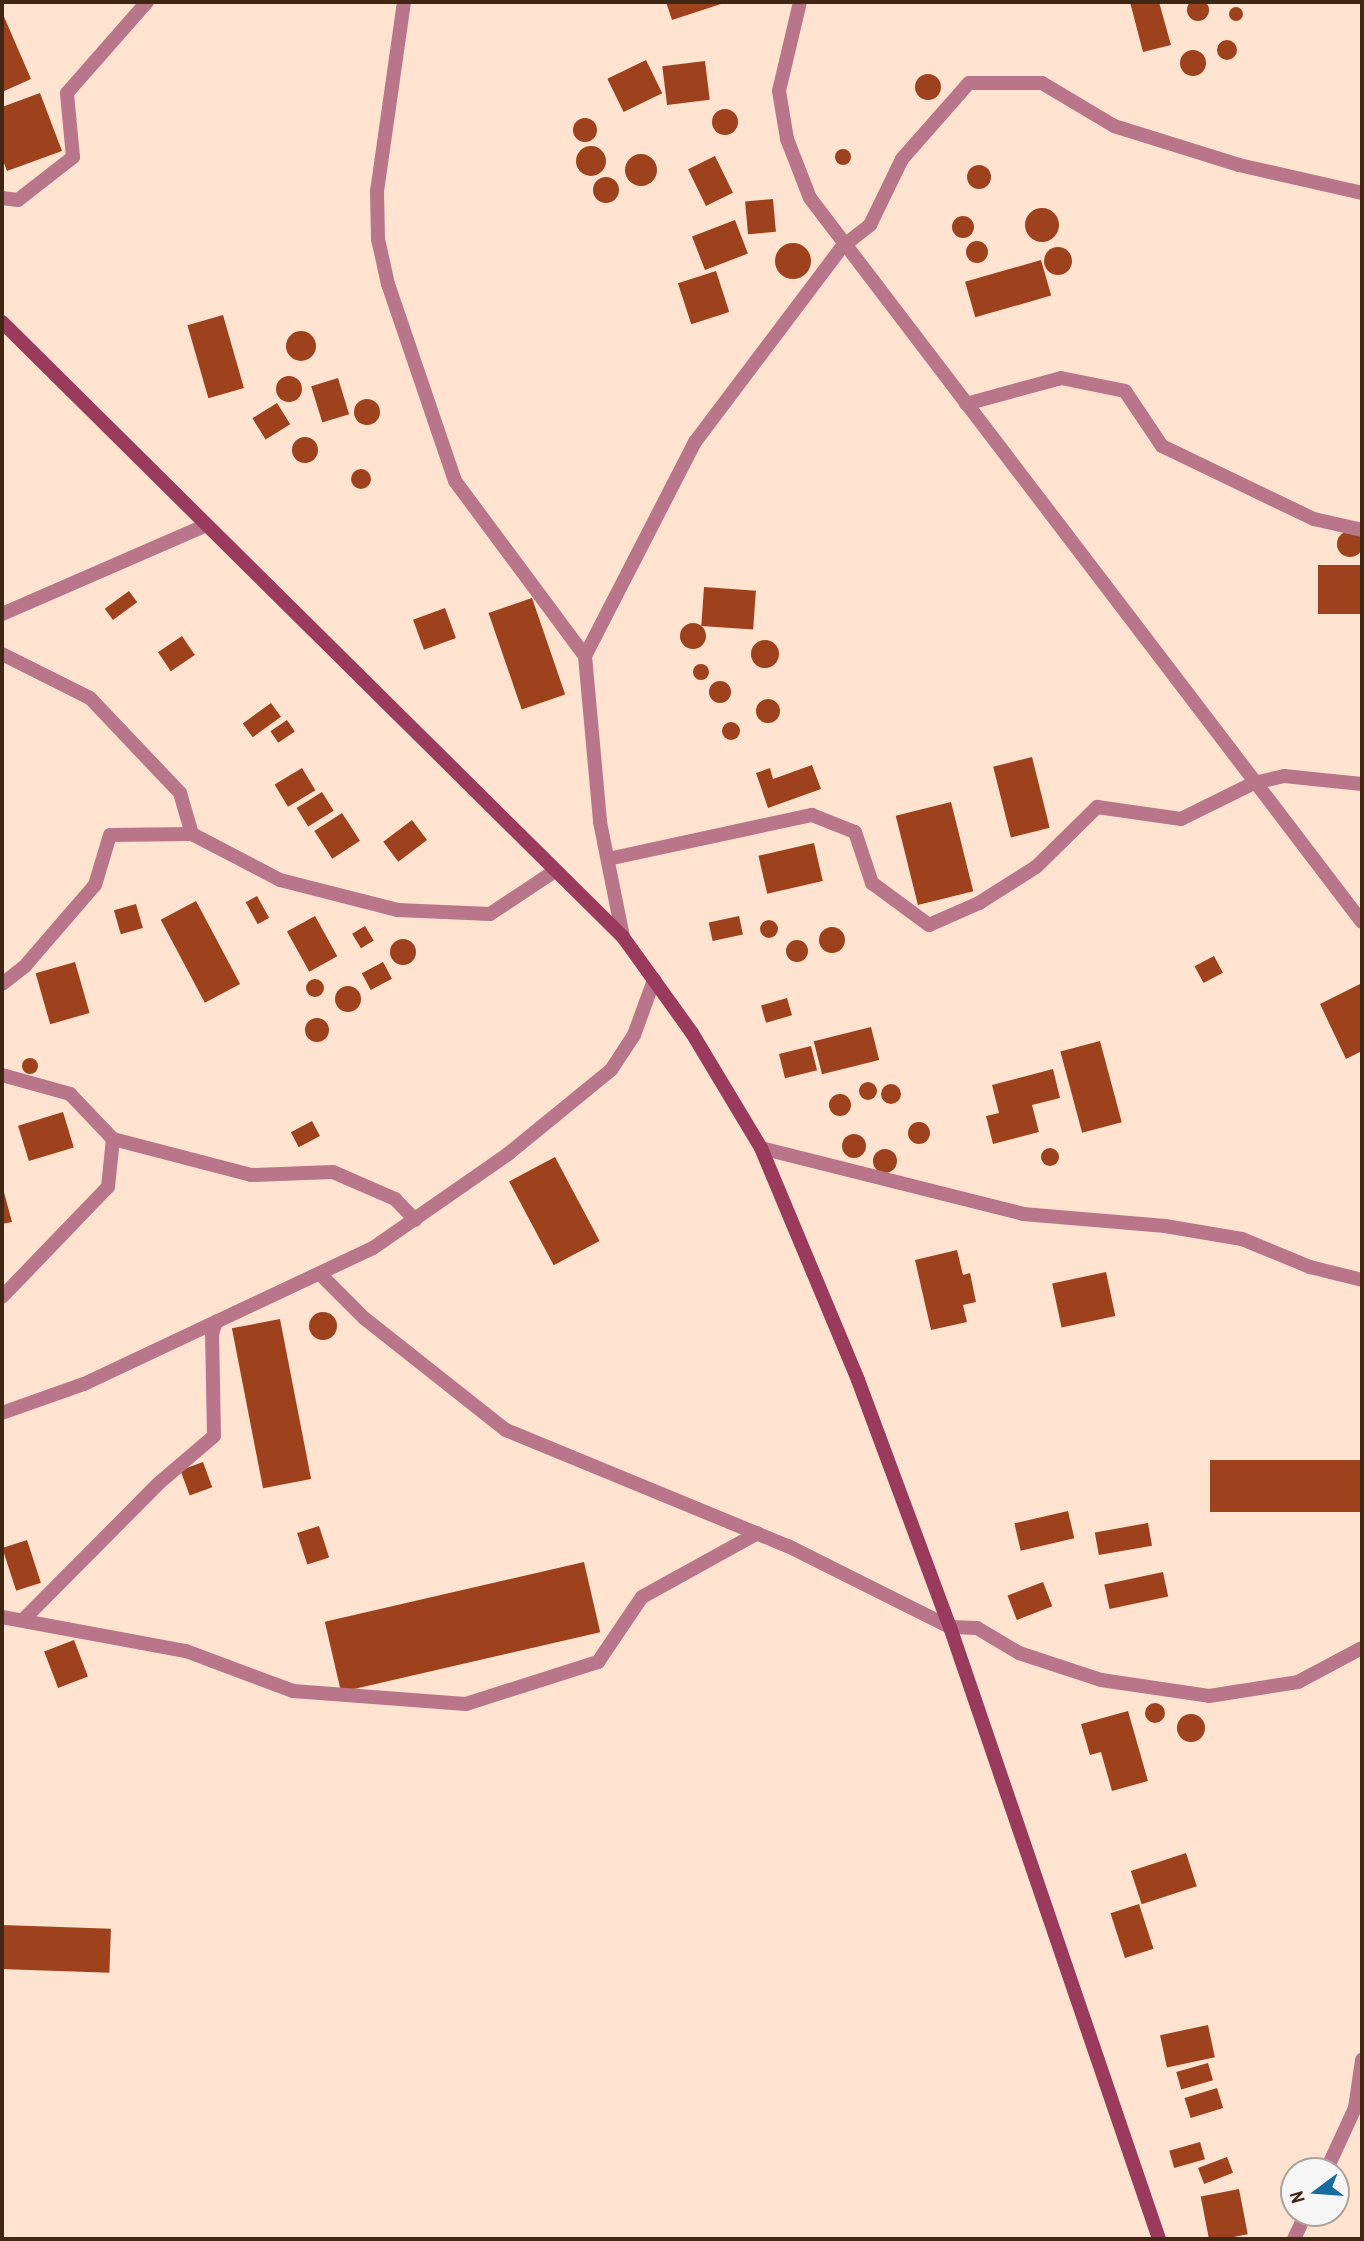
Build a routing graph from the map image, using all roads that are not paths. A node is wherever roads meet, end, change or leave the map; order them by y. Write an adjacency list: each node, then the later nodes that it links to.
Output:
1 (147, 2): 5 (street)
2 (404, 2): 13 (street)
3 (800, 2): 6 (street)
4 (1362, 193): 6 (street)
5 (2, 198)
6 (842, 247): 8 (street); 13 (street)
7 (2, 322): 9 (street)
8 (966, 404): 10 (street); 14 (street)
9 (204, 526): 11 (street); 18 (street)
10 (1362, 530)
11 (2, 614)
12 (2, 654): 16 (street)
13 (585, 656): 17 (street)
14 (1254, 783): 15 (street); 17 (street); 19 (street)
15 (1362, 784)
16 (192, 834): 18 (street); 22 (street)
17 (608, 859): 20 (street)
18 (555, 870): 20 (street)
19 (1362, 922)
20 (623, 937): 21 (street)
21 (654, 980): 25 (street); 26 (street)
22 (2, 985)
23 (2, 1075): 24 (street)
24 (113, 1139): 26 (street); 29 (street)
25 (761, 1148): 28 (street); 35 (street)
26 (415, 1220): 27 (street)
27 (320, 1273): 30 (street); 32 (street)
28 (1362, 1280)
29 (2, 1297)
30 (216, 1322): 31 (street); 34 (street)
31 (2, 1413)
32 (758, 1533): 34 (street); 35 (street)
33 (2, 1617): 34 (street)
34 (23, 1620)
35 (950, 1627): 36 (street); 39 (street)
36 (1362, 1648)
37 (1362, 2060): 38 (street)
38 (1332, 2157)
39 (1159, 2239)

